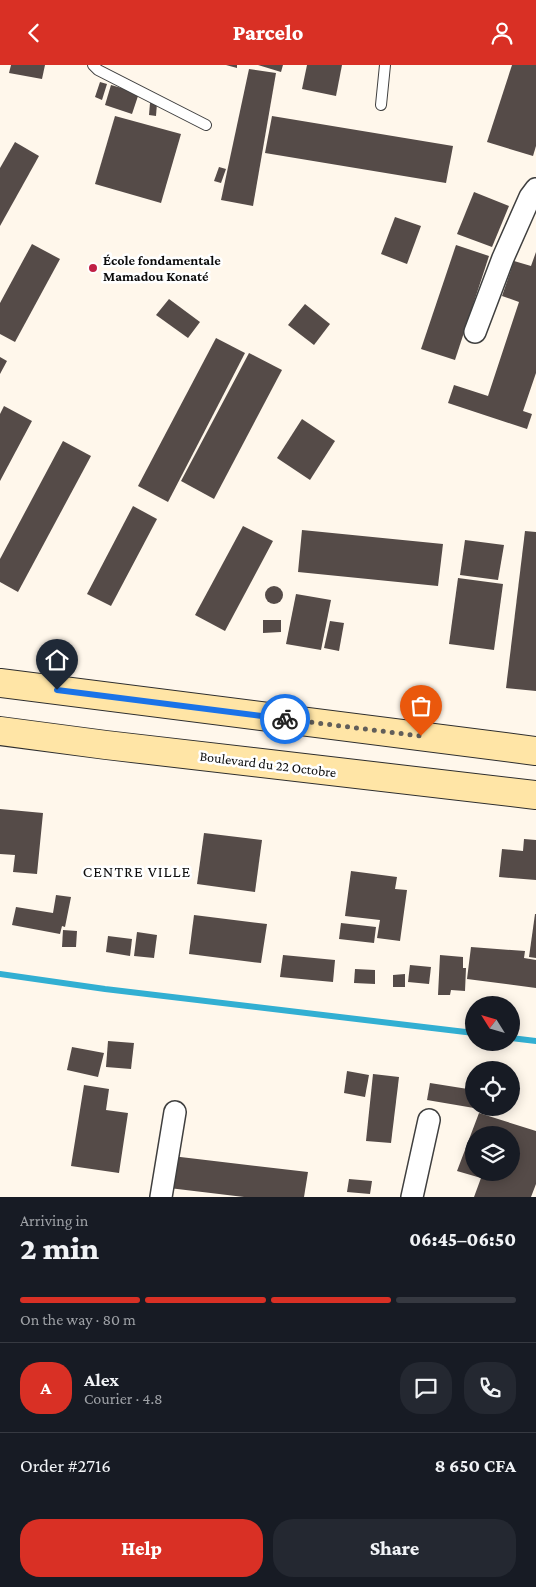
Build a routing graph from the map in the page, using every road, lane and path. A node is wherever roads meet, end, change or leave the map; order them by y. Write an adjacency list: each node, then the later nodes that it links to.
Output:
1 (93, 65): 4 (lane)
2 (385, 65): 3 (lane)
3 (380, 105)
4 (206, 125)
5 (536, 189): 6 (street)
6 (475, 332)
7 (0, 683): 9 (main road)
8 (0, 731): 10 (main road, Boulevard du 22 Octobre)
9 (536, 751)
10 (536, 795)
11 (175, 1112): 13 (street)
12 (429, 1120): 14 (street)
13 (161, 1197)
14 (412, 1197)

